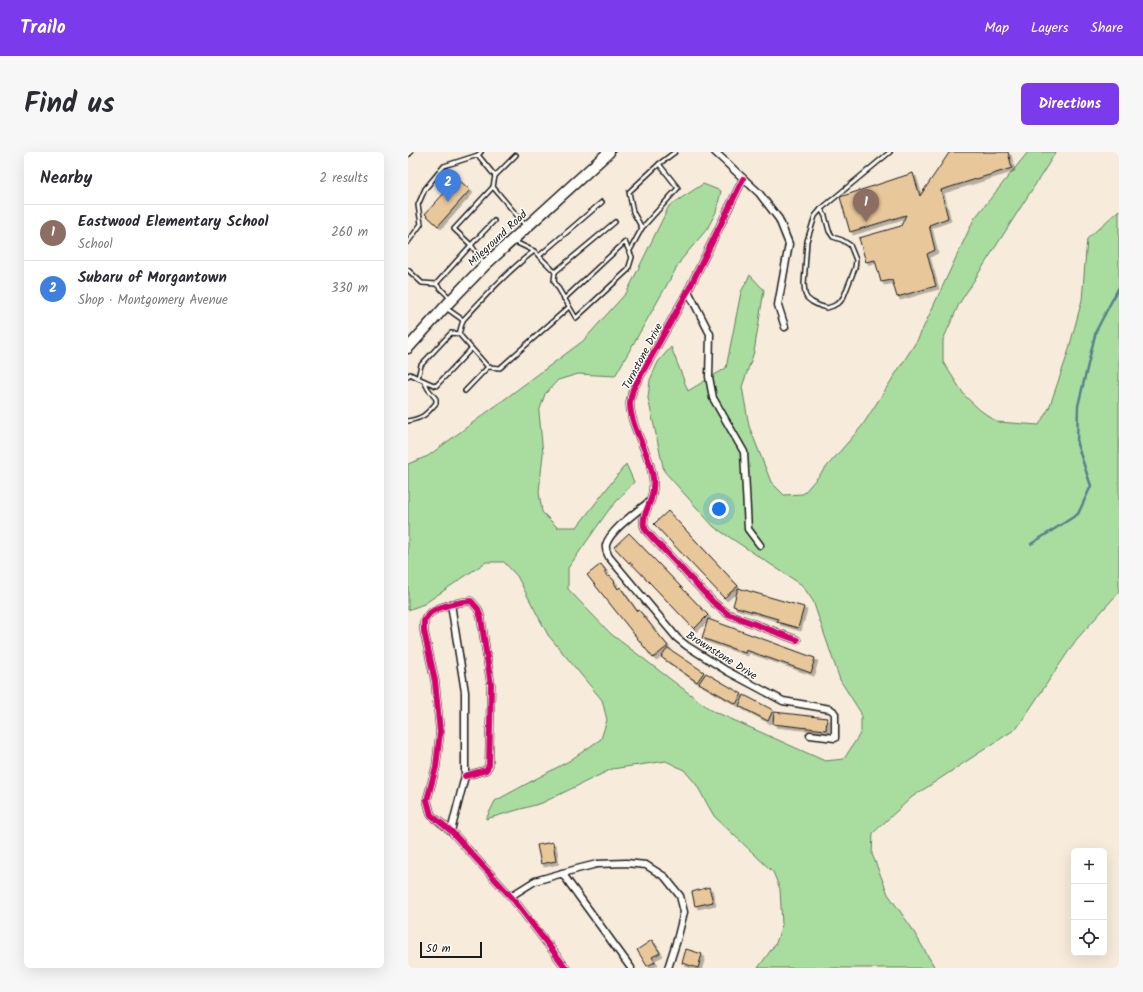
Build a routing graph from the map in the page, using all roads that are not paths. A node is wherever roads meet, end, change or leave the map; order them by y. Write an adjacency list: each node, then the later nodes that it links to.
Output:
1 (481, 152): 6 (lane)
2 (609, 152): 16 (main road, Mileground Road)
3 (675, 152): 8 (lane)
4 (716, 152): 10 (street)
5 (890, 152): 13 (lane)
6 (478, 155): 9 (lane); 19 (lane)
7 (516, 155): 9 (lane)
8 (659, 164): 17 (lane); 17 (lane)
9 (495, 176): 11 (lane)
10 (743, 179): 28 (street, Turnstone Drive); 33 (street)
11 (493, 187): 16 (lane); 20 (lane)
12 (602, 202): 23 (lane)
13 (821, 209): 13 (lane)
14 (494, 221): 20 (lane)
15 (615, 222): 26 (lane)
16 (526, 226): 18 (main road, Mileground Road)
17 (642, 228): 22 (lane)
18 (511, 240): 21 (lane); 24 (main road, Mileground Road)
19 (408, 242)
20 (471, 245): 24 (lane); 27 (lane)
21 (534, 251): 23 (lane); 32 (lane)
22 (629, 252): 29 (lane); 31 (lane)
23 (539, 256): 26 (lane)
24 (485, 265): 30 (main road, Mileground Road)
25 (408, 270): 27 (lane)
26 (555, 272): 29 (lane)
27 (436, 284): 30 (lane)
28 (688, 291): 43 (street, Turnstone Drive); 44 (street)
29 (564, 299): 31 (lane)
30 (448, 303): 32 (lane); 35 (main road, Mileground Road)
31 (569, 307): 37 (lane)
32 (463, 320): 34 (lane)
33 (785, 327)
34 (459, 334): 36 (lane); 39 (lane)
35 (408, 348)
36 (471, 349): 37 (lane); 40 (lane)
37 (488, 367): 41 (lane)
38 (408, 376): 39 (lane)
39 (418, 378): 40 (lane)
40 (424, 381): 42 (lane)
41 (465, 391)
42 (408, 421)
43 (651, 500): 46 (street, Turnstone Drive); 47 (street, Brownstone Drive)
44 (760, 545)
45 (451, 604): 48 (street); 48 (street); 49 (street)
46 (797, 640)
47 (810, 735)
48 (465, 776): 49 (street)
49 (451, 830): 51 (street)
50 (562, 873): 51 (street); 53 (street); 54 (street)
51 (511, 896): 52 (street)
52 (566, 968)
53 (631, 968)
54 (668, 968)

